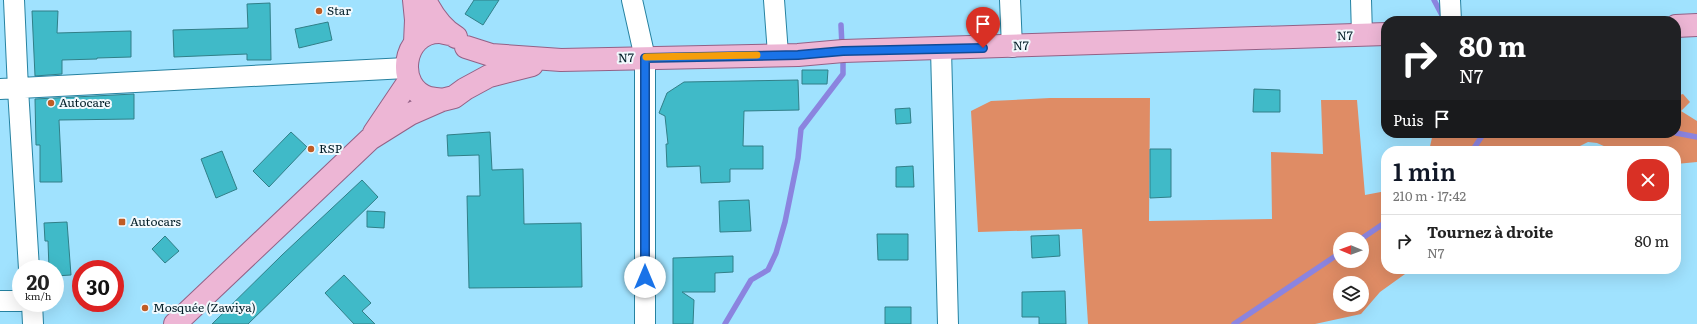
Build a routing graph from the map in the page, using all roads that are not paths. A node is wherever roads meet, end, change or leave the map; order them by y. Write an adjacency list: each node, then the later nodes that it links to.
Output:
1 (14, 0): 22 (street)
2 (414, 0): 15 (main road)
3 (425, 0): 14 (main road)
4 (632, 0): 19 (street)
5 (774, 0): 18 (street)
6 (1010, 0): 16 (street)
7 (1361, 0): 13 (street)
8 (1450, 0): 9 (street)
9 (1451, 16)
10 (1697, 25): 11 (main road)
11 (1681, 26)
12 (1381, 34): 13 (main road, N7)
13 (1362, 35): 16 (main road, N7)
14 (459, 40): 15 (main road); 20 (main road); 23 (main road)
15 (414, 43): 21 (main road)
16 (1012, 47): 17 (main road, N7)
17 (941, 49): 18 (main road, N7); 33 (street)
18 (778, 54): 19 (main road, N7)
19 (645, 58): 20 (main road, N7); 32 (street)
20 (561, 60): 23 (main road)
21 (408, 74): 22 (street); 24 (main road); 25 (main road)
22 (9, 89): 26 (street)
23 (465, 89): 24 (main road)
24 (442, 100): 25 (main road)
25 (370, 139): 31 (main road)
26 (29, 260)
27 (0, 301): 28 (street)
28 (12, 301)
29 (32, 312): 30 (street)
30 (33, 324)
31 (175, 324)
32 (645, 324)
33 (948, 324)

